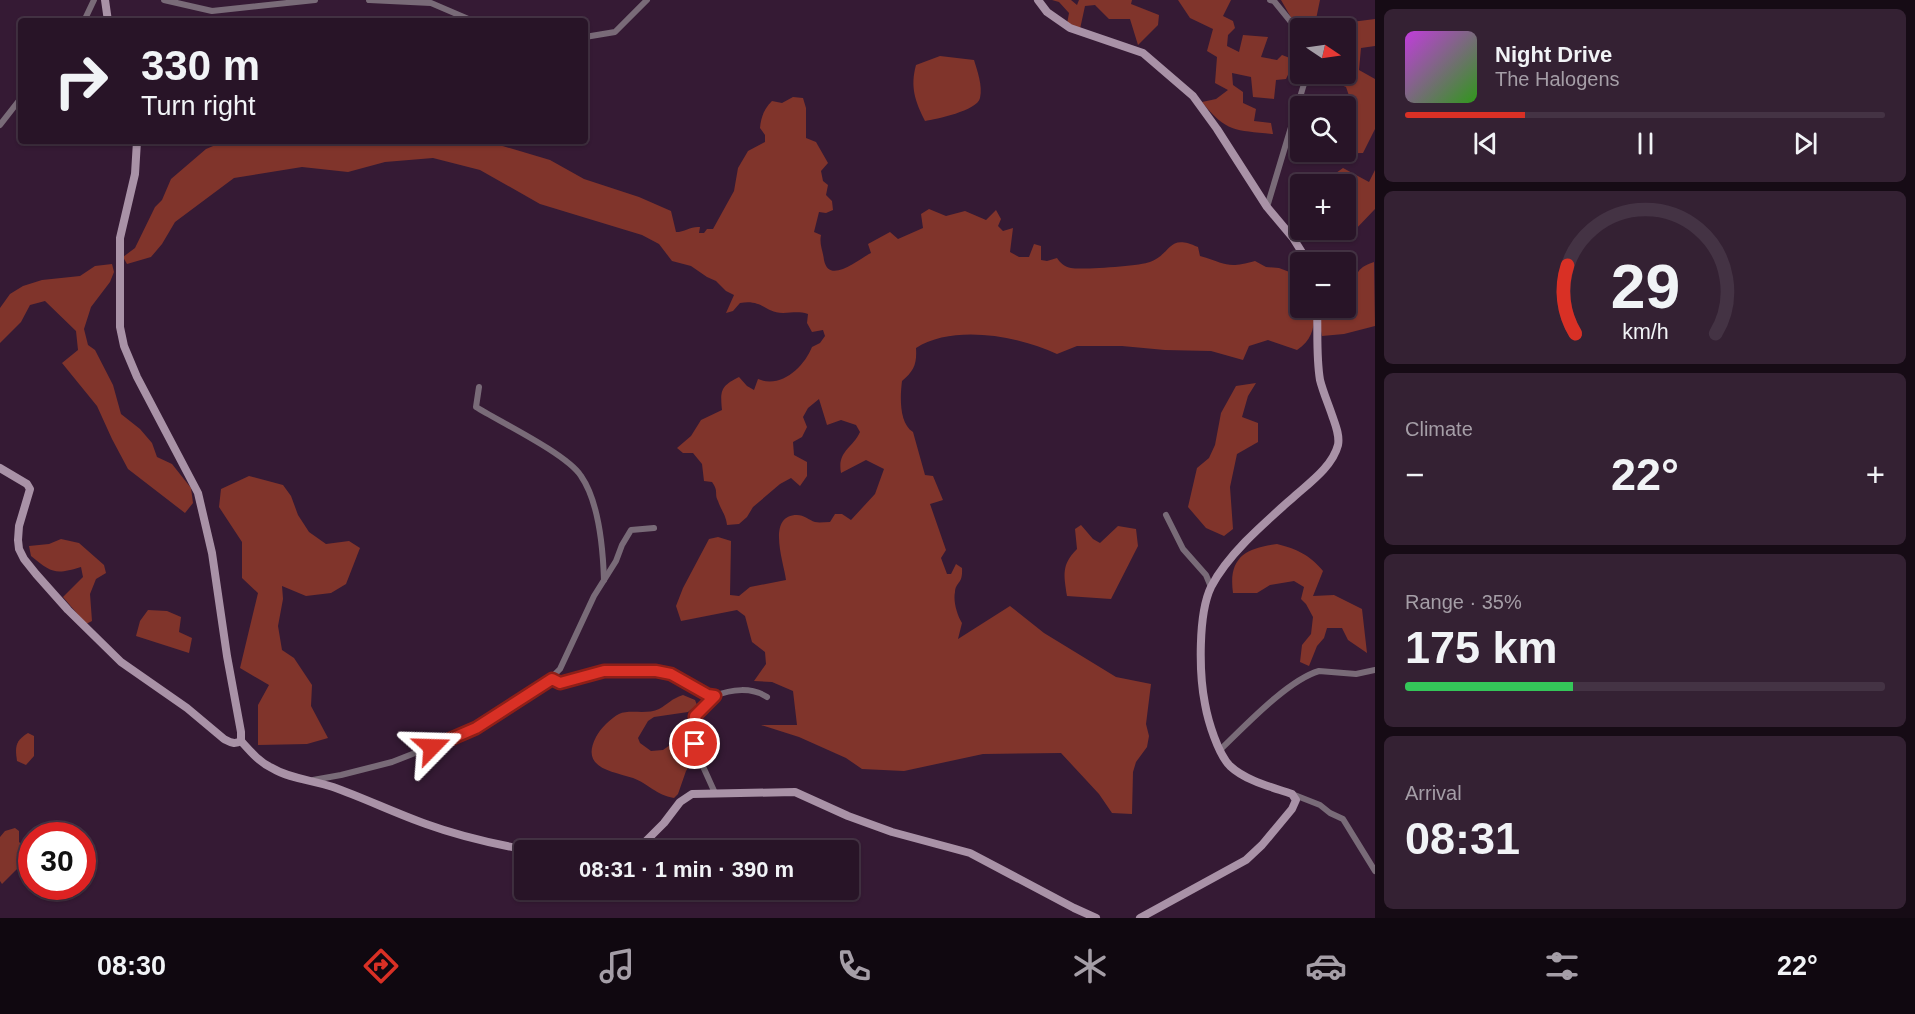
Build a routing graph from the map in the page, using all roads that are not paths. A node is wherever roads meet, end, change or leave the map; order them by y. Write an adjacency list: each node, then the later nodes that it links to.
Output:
1 (94, 0): 9 (street)
2 (105, 0): 10 (street)
3 (164, 0): 4 (street)
4 (315, 0)
5 (369, 0): 11 (street)
6 (647, 0): 13 (street)
7 (1038, 0): 18 (street)
8 (1270, 0): 12 (street)
9 (85, 18)
10 (108, 18)
11 (466, 18)
12 (1290, 21)
13 (588, 36)
14 (1304, 84): 18 (street)
15 (18, 102): 16 (street)
16 (0, 125)
17 (137, 144): 31 (street)
18 (1268, 207): 19 (street)
19 (1302, 252)
20 (1317, 318): 26 (street)
21 (479, 387): 25 (street)
22 (0, 468): 31 (street)
23 (1166, 515): 26 (street)
24 (654, 528): 25 (street)
25 (604, 580): 28 (street)
26 (1212, 587): 32 (street)
27 (1375, 670): 32 (street)
28 (552, 679): 29 (street); 33 (street)
29 (715, 696): 30 (street); 34 (street)
30 (767, 697)
31 (241, 741): 33 (street)
32 (1221, 749): 35 (street)
33 (312, 780): 37 (street)
34 (715, 793): 36 (street); 39 (street)
35 (1292, 794): 38 (street); 40 (street)
36 (649, 840)
37 (514, 847)
38 (1375, 871)
39 (1096, 918)
40 (1140, 918)

